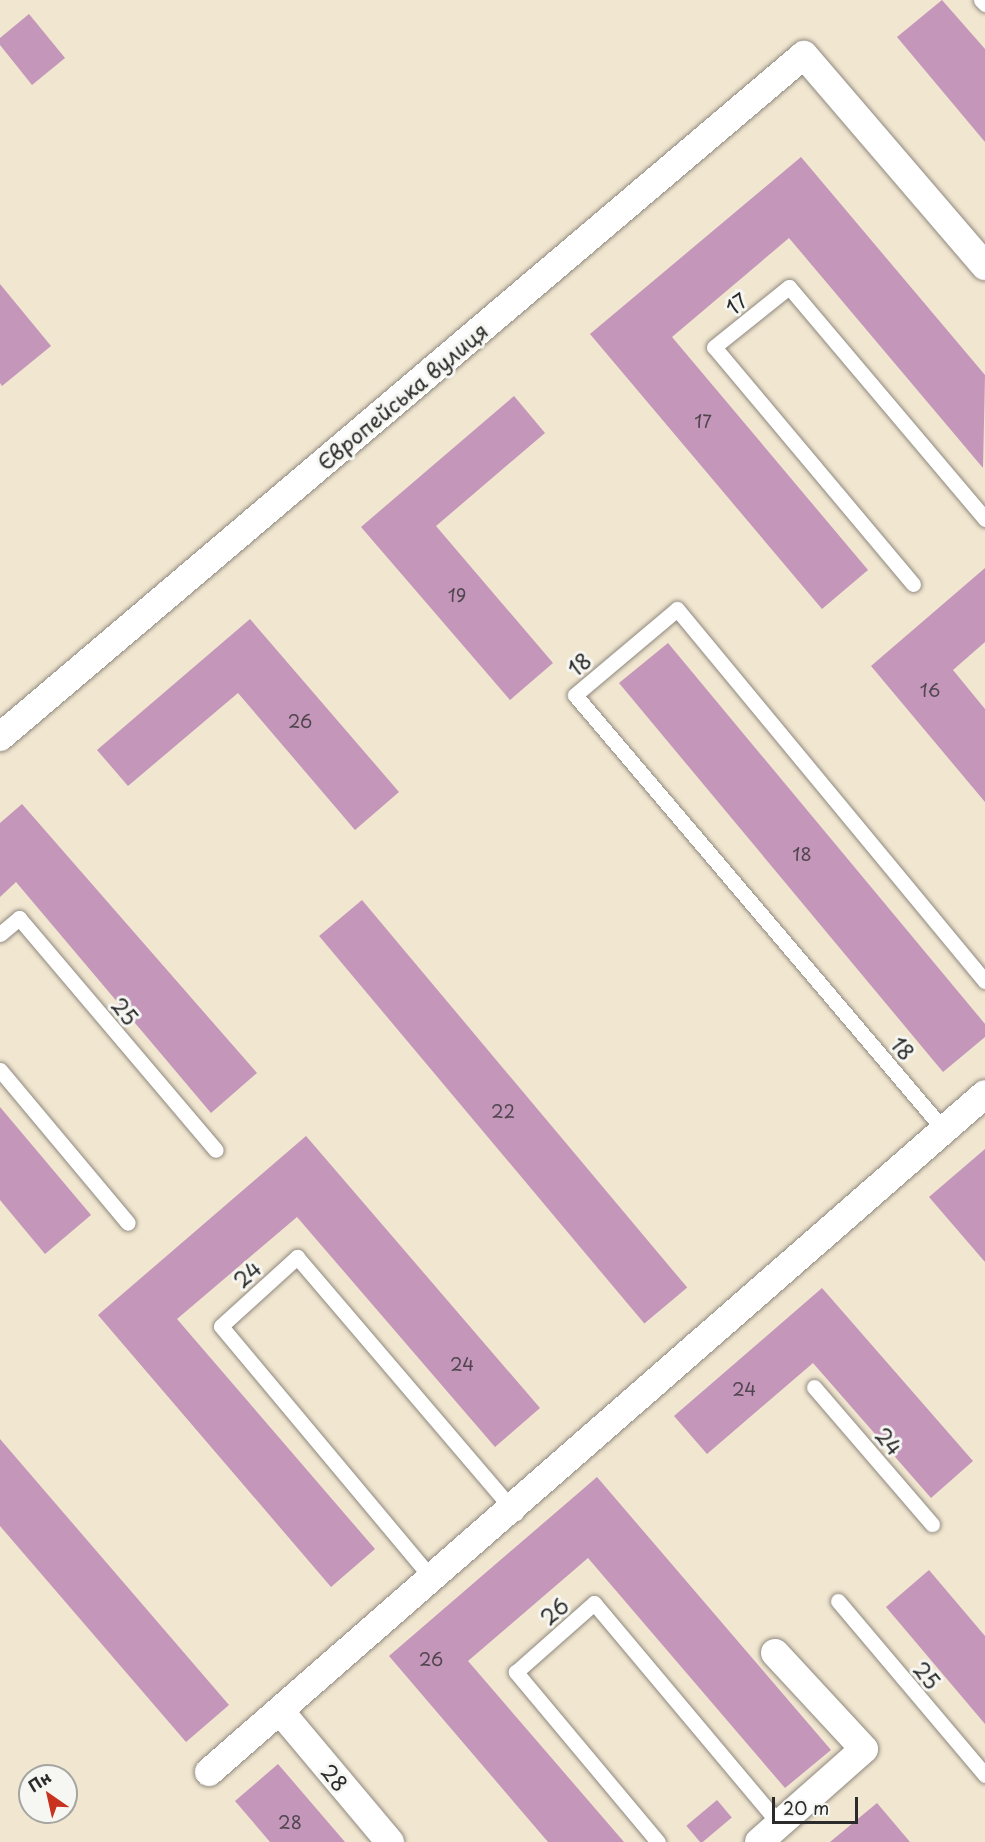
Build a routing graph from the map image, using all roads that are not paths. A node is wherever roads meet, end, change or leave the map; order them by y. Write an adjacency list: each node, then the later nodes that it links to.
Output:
1 (981, 0): 2 (lane)
2 (985, 4)
3 (985, 267): 6 (street, Європейська вулиця)
4 (985, 519): 5 (lane, 17)
5 (913, 584)
6 (0, 737)
7 (0, 934): 12 (lane, 25)
8 (985, 981): 11 (lane, 18)
9 (0, 1070): 13 (lane)
10 (985, 1094): 11 (street)
11 (944, 1130): 15 (street)
12 (216, 1150)
13 (128, 1223)
14 (813, 1387): 16 (lane, 24)
15 (514, 1511): 17 (street); 17 (lane, 24)
16 (932, 1524)
17 (434, 1581): 20 (street)
18 (838, 1601): 22 (lane, 25)
19 (776, 1653): 23 (street)
20 (280, 1711): 21 (street); 24 (street, 28)
21 (209, 1772)
22 (985, 1776)
23 (770, 1834): 25 (lane, 26)
24 (390, 1842)
25 (658, 1842)

